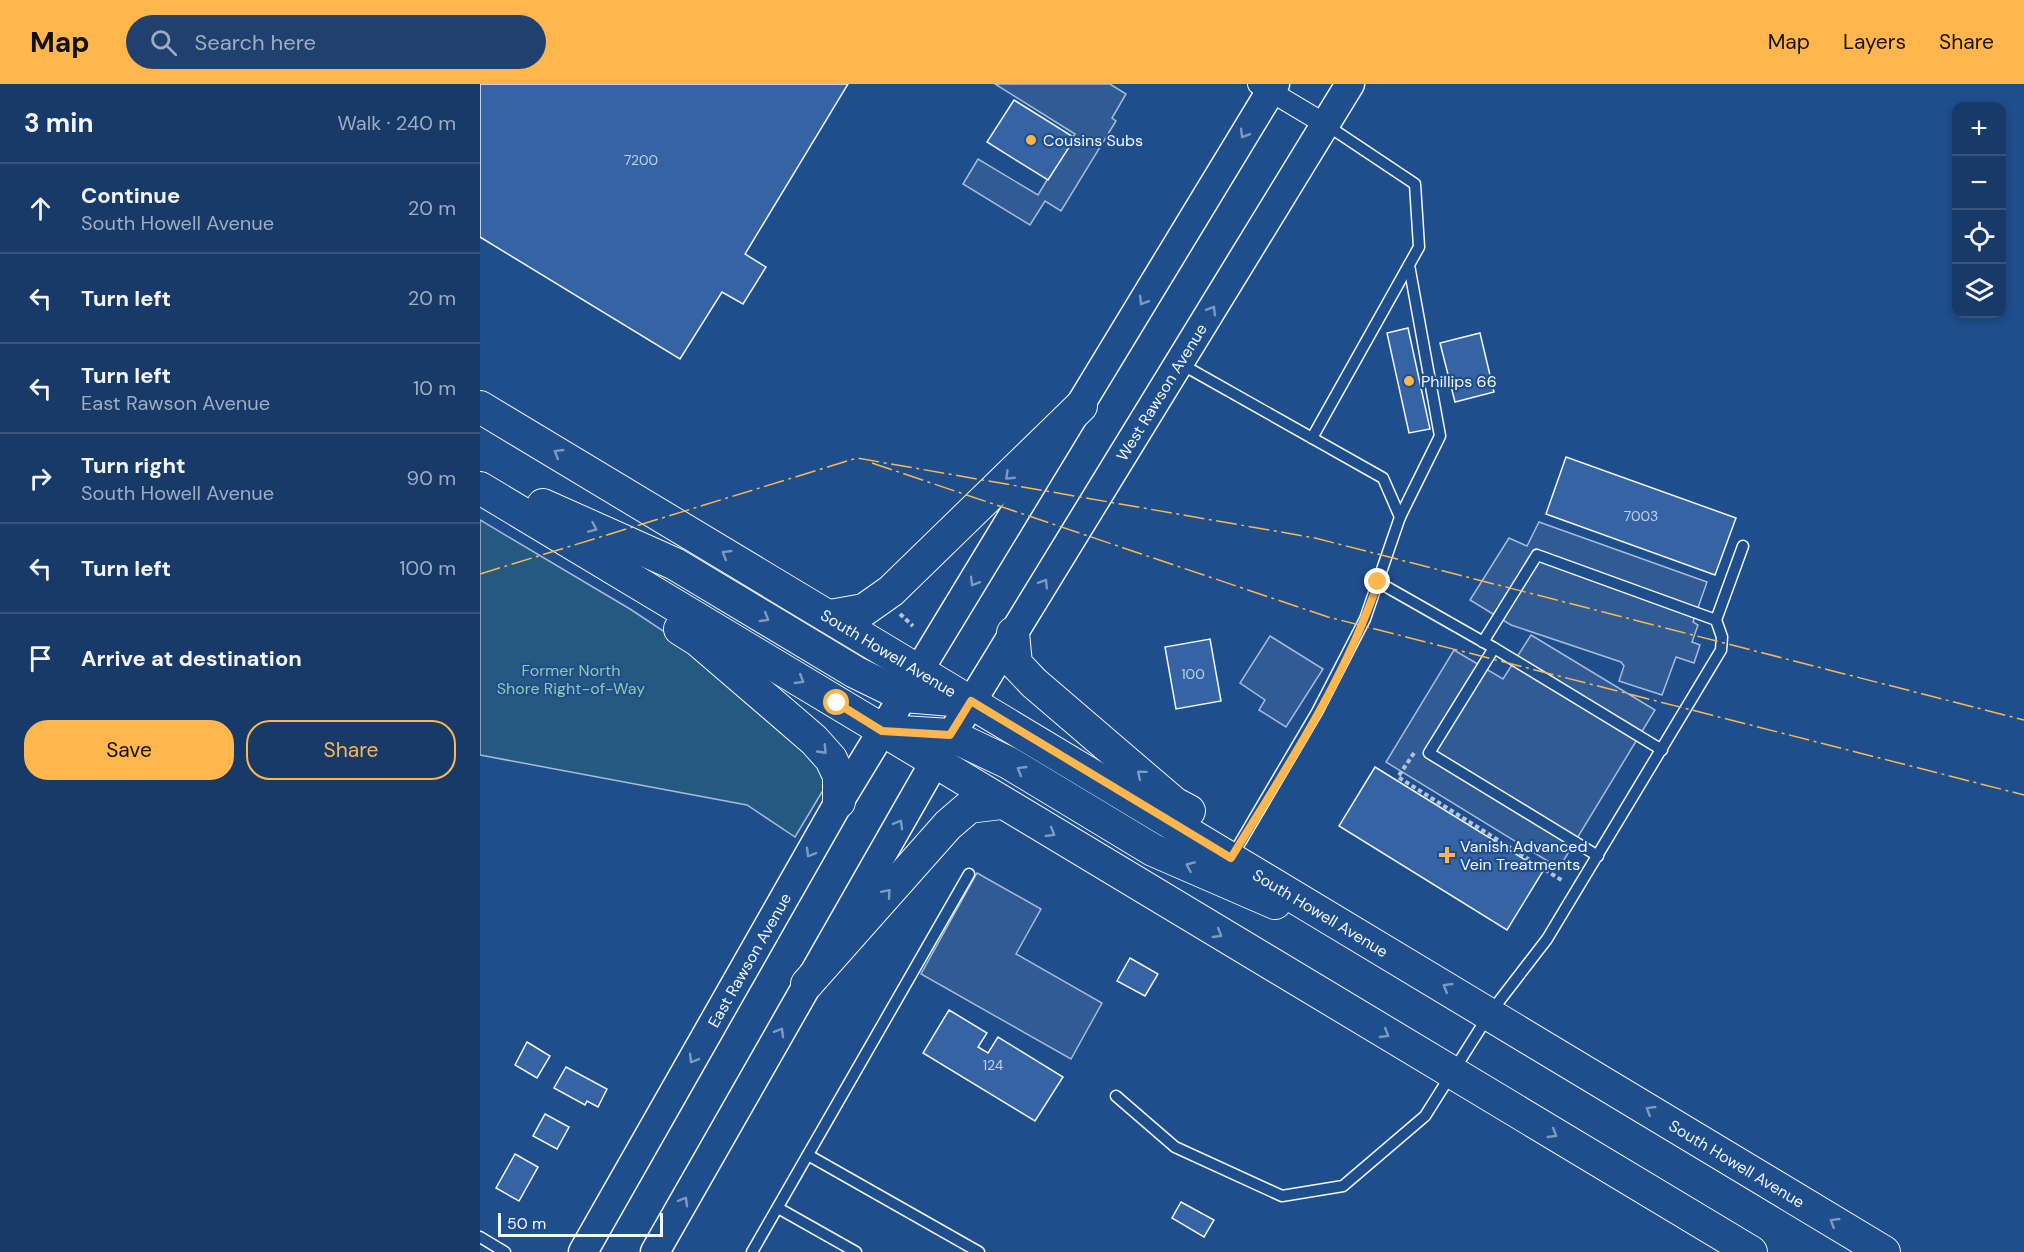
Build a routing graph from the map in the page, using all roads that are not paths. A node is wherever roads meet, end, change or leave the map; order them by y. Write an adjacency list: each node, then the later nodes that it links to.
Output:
1 (1350, 84): 3 (main road, West Rawson Avenue)
2 (1268, 86): 3 (street); 7 (main road, one-way to 7)
3 (1325, 124): 4 (lane); 5 (main road, West Rawson Avenue, one-way to 3)
4 (1409, 265): 8 (lane); 10 (lane)
5 (1179, 363): 8 (lane); 16 (main road, West Rawson Avenue, one-way to 5)
6 (480, 406): 14 (main road, South Howell Avenue, one-way to 6)
7 (1081, 406): 14 (main road, one-way to 14); 19 (main road, one-way to 19)
8 (1312, 438): 10 (lane)
9 (480, 486): 12 (main road); 19 (main road, one-way to 19)
10 (1400, 517): 13 (lane)
11 (1743, 546): 15 (lane)
12 (587, 551): 21 (main road, one-way to 21); 25 (main road, one-way to 25)
13 (1378, 582): 17 (lane); 27 (lane)
14 (830, 616): 19 (main road, South Howell Avenue)
15 (1716, 620): 17 (lane); 23 (lane)
16 (1013, 633): 20 (main road, West Rawson Avenue); 27 (main road, one-way to 16)
17 (1483, 642): 18 (lane)
18 (1494, 648): 23 (lane); 28 (lane)
19 (912, 683): 20 (main road, South Howell Avenue); 21 (main road, East Rawson Avenue)
20 (971, 701): 22 (main road); 27 (main road, South Howell Avenue)
21 (882, 731): 22 (main road); 24 (main road); 25 (main road, East Rawson Avenue)
22 (950, 735): 24 (main road); 30 (main road, one-way to 22)
23 (1662, 750): 28 (lane)
24 (934, 763): 26 (main road); 31 (main road, one-way to 24)
25 (839, 802): 39 (main road, East Rawson Avenue, one-way to 39)
26 (1000, 803): 31 (main road, one-way to 26); 33 (main road, one-way to 33)
27 (1236, 850): 30 (main road, South Howell Avenue)
28 (1598, 856): 32 (lane)
29 (969, 874): 35 (lane)
30 (1397, 958): 32 (main road, South Howell Avenue, one-way to 30)
31 (807, 984): 40 (main road, one-way to 31)
32 (1490, 1013): 33 (lane); 45 (main road, South Howell Avenue, one-way to 32)
33 (1452, 1074): 34 (lane); 44 (main road, one-way to 44)
34 (1116, 1096)
35 (808, 1155): 36 (lane); 43 (lane)
36 (778, 1208): 41 (lane); 42 (lane)
37 (480, 1237): 38 (lane)
38 (505, 1252)
39 (583, 1252)
40 (655, 1252)
41 (752, 1252)
42 (856, 1252)
43 (979, 1252)
44 (1751, 1252)
45 (1884, 1252)

